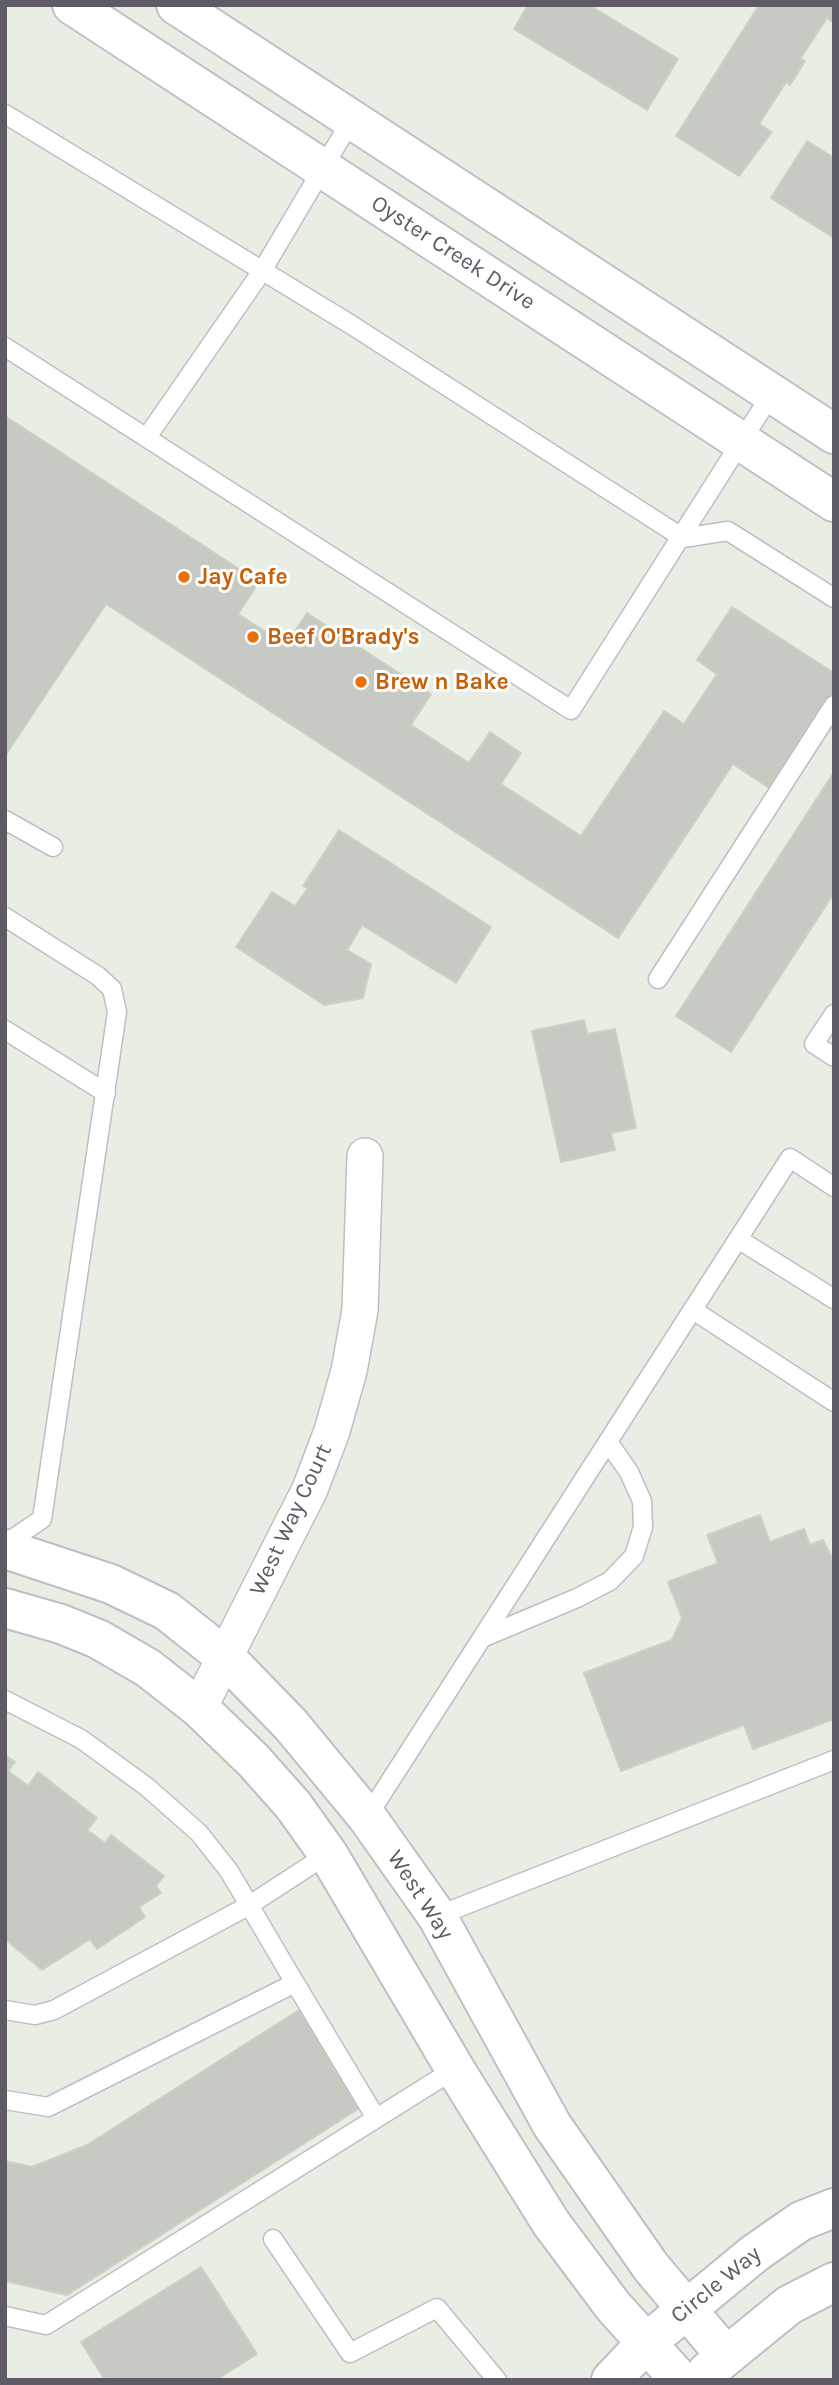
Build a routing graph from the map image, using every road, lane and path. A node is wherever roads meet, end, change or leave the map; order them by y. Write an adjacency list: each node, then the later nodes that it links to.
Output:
1 (72, 5): 5 (street, Oyster Creek Drive)
2 (176, 5): 4 (street)
3 (5, 114): 6 (lane)
4 (352, 118): 5 (lane); 8 (street)
5 (323, 168): 6 (lane); 11 (street, Oyster Creek Drive)
6 (262, 271): 10 (lane); 13 (lane)
7 (5, 347): 10 (lane)
8 (772, 393): 9 (street); 11 (lane)
9 (834, 434)
10 (147, 437): 13 (lane)
11 (741, 441): 12 (street, Oyster Creek Drive); 13 (lane)
12 (834, 502)
13 (683, 538): 14 (lane)
14 (834, 598)
15 (834, 705): 19 (lane)
16 (5, 820): 17 (lane)
17 (53, 847)
18 (5, 917): 23 (lane)
19 (658, 979)
20 (834, 1014): 22 (lane)
21 (5, 1030): 23 (lane)
22 (834, 1057)
23 (106, 1093): 31 (lane)
24 (365, 1156): 35 (street, West Way Court)
25 (834, 1187): 26 (lane)
26 (738, 1239): 27 (lane); 28 (lane)
27 (834, 1299)
28 (693, 1310): 29 (lane); 30 (lane)
29 (834, 1402)
30 (608, 1442): 34 (lane); 34 (lane)
31 (5, 1544)
32 (5, 1549): 35 (street, West Way)
33 (5, 1608): 37 (street)
34 (482, 1638): 39 (lane)
35 (225, 1657): 37 (street, West Way Court); 39 (street, West Way)
36 (5, 1700): 41 (lane)
37 (199, 1708): 40 (street)
38 (834, 1760): 42 (lane)
39 (368, 1816): 40 (street); 42 (street, West Way)
40 (328, 1854): 41 (lane); 45 (street)
41 (248, 1906): 43 (lane); 44 (lane)
42 (437, 1916): 51 (street, West Way)
43 (295, 1983): 46 (lane); 47 (lane)
44 (5, 2010)
45 (455, 2069): 47 (lane); 53 (street)
46 (5, 2100)
47 (376, 2118): 52 (lane)
48 (834, 2208): 51 (street, Circle Way)
49 (273, 2239): 55 (lane)
50 (834, 2282): 54 (street)
51 (686, 2309): 53 (street, Circle Way); 54 (street, West Way)
52 (5, 2316)
53 (646, 2343): 56 (street, Circle Way); 57 (street)
54 (712, 2368)
55 (497, 2380)
56 (611, 2380)
57 (680, 2380)

